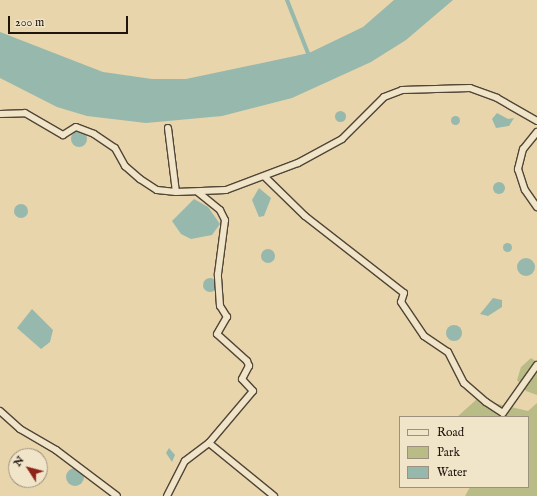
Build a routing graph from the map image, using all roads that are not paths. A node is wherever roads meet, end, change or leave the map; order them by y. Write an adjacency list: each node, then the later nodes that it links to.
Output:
1 (0, 114): 6 (street)
2 (537, 121): 5 (street)
3 (168, 128): 6 (street)
4 (537, 132): 8 (street)
5 (265, 177): 7 (street); 9 (street)
6 (176, 192): 7 (street)
7 (198, 192): 11 (street)
8 (537, 207)
9 (537, 365)
10 (0, 411): 12 (street)
11 (209, 443): 13 (street); 14 (street)
12 (117, 496)
13 (167, 496)
14 (274, 496)

